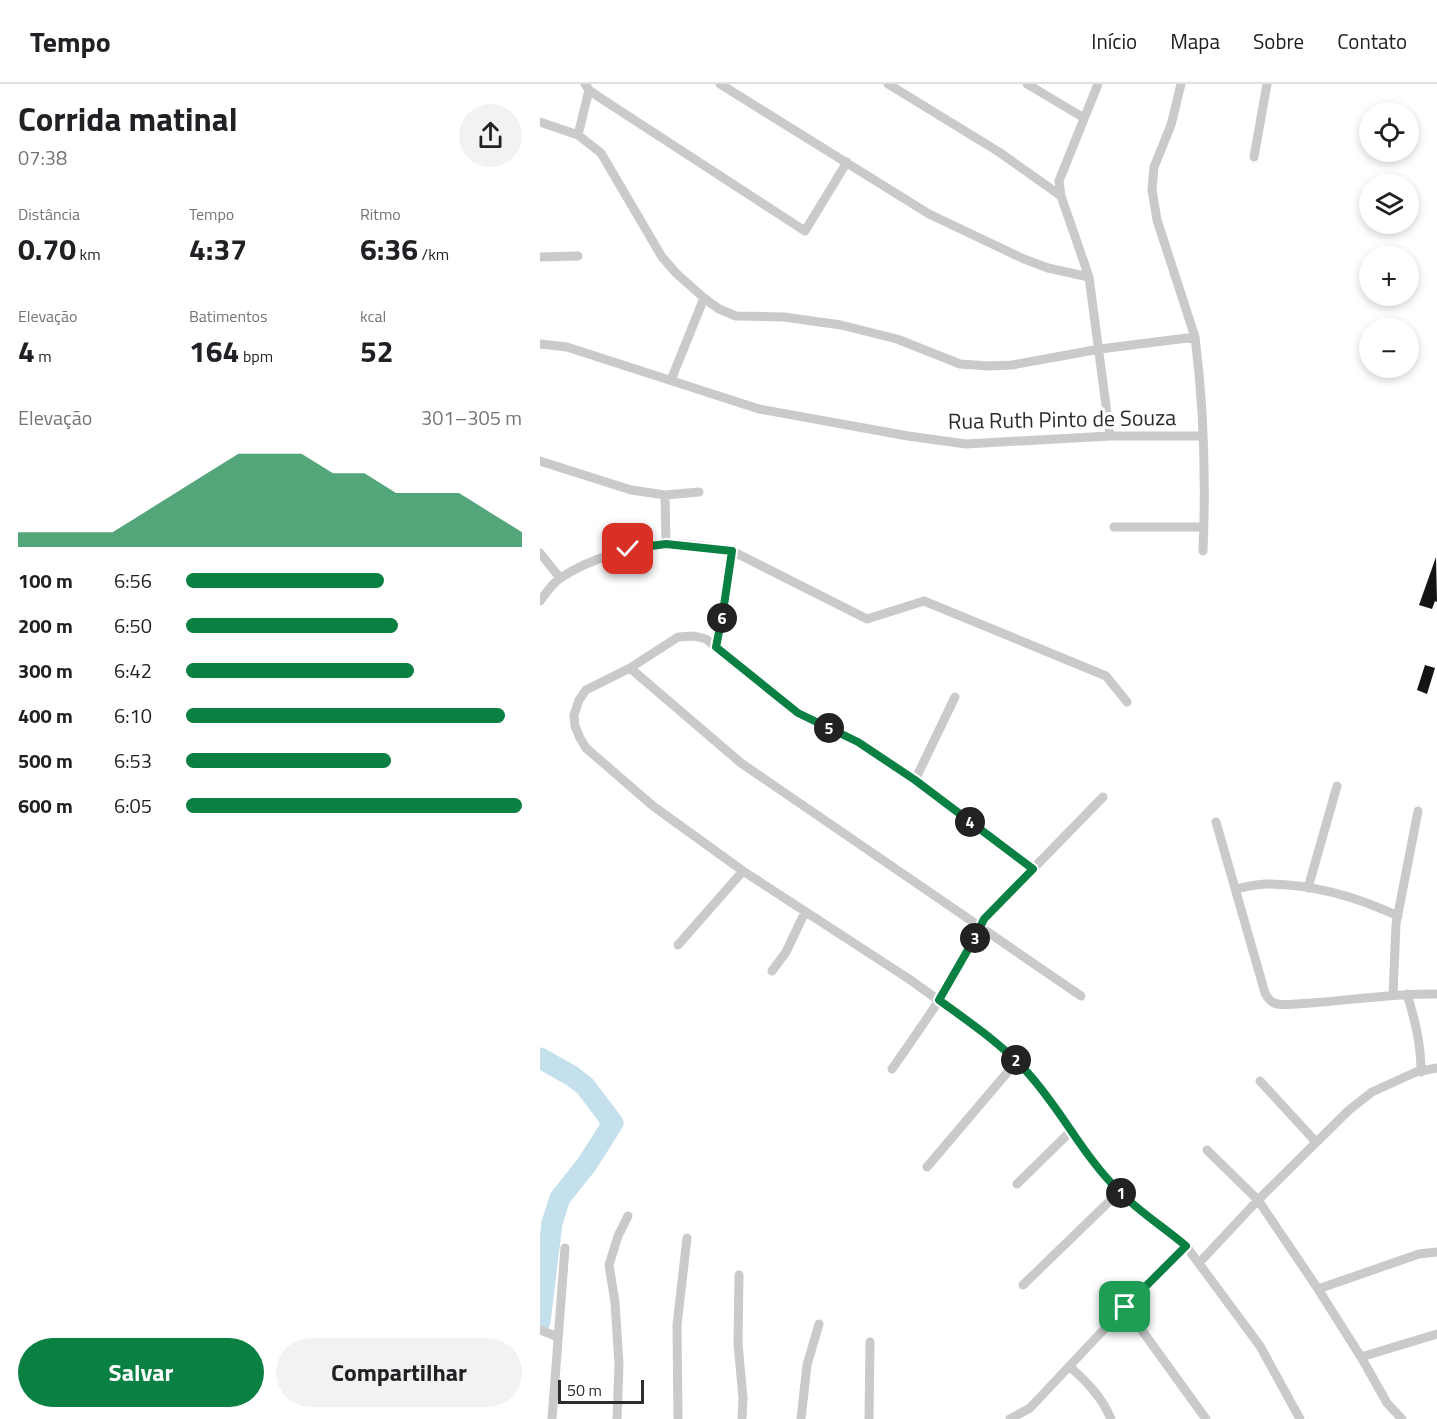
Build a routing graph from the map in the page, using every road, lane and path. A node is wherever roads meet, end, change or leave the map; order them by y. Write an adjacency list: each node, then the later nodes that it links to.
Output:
1 (720, 84): 12 (street)
2 (888, 84): 13 (street)
3 (1027, 84): 8 (street)
4 (1098, 84): 8 (street)
5 (1181, 84): 18 (street)
6 (1267, 84): 11 (street)
7 (587, 87): 10 (street); 12 (street)
8 (1084, 118): 13 (street)
9 (540, 122): 10 (street)
10 (578, 135): 17 (street)
11 (1254, 157)
12 (847, 162): 16 (street)
13 (1061, 196): 16 (street)
14 (578, 256): 15 (street)
15 (540, 257)
16 (1089, 277): 20 (street)
17 (704, 298): 20 (street); 21 (street)
18 (1195, 337): 20 (street); 23 (street)
19 (540, 344): 21 (street, Rua Ruth Pinto de Souza)
20 (1100, 349): 22 (street)
21 (671, 380): 22 (street, Rua Ruth Pinto de Souza)
22 (1110, 436): 23 (street, Rua Ruth Pinto de Souza)
23 (1202, 436): 28 (street)
24 (540, 461): 26 (street)
25 (699, 492): 26 (street)
26 (665, 495): 29 (street)
27 (1114, 527): 28 (street)
28 (1204, 527): 31 (street)
29 (666, 544): 30 (street); 33 (street)
30 (732, 551): 35 (street); 38 (street)
31 (1203, 551)
32 (540, 553): 33 (street)
33 (560, 578): 34 (street)
34 (540, 601)
35 (716, 647): 36 (street); 39 (street)
36 (630, 668): 45 (street); 50 (street)
37 (955, 697): 39 (street)
38 (1127, 702)
39 (915, 780): 44 (street)
40 (1337, 786): 46 (street)
41 (1103, 797): 44 (street)
42 (1418, 811): 49 (street)
43 (1216, 822): 47 (street)
44 (1033, 869): 50 (street)
45 (743, 871): 48 (street); 51 (street)
46 (1308, 888): 47 (street); 49 (street)
47 (1235, 889): 55 (street)
48 (805, 912): 52 (street); 57 (street)
49 (1398, 916): 55 (street)
50 (981, 926): 56 (street); 57 (street)
51 (678, 945)
52 (772, 971)
53 (1407, 994): 54 (street); 55 (street); 61 (street)
54 (1437, 994)
55 (1393, 995)
56 (1081, 996)
57 (939, 1000): 58 (street); 60 (street)
58 (1017, 1061): 63 (street); 66 (street)
59 (1437, 1068): 61 (street)
60 (892, 1069)
61 (1420, 1072): 64 (street)
62 (1260, 1081): 64 (street)
63 (1071, 1131): 67 (street); 68 (street)
64 (1316, 1142): 69 (street)
65 (1207, 1150): 69 (street)
66 (927, 1167)
67 (1017, 1184)
68 (1119, 1192): 72 (street); 77 (street)
69 (1258, 1200): 75 (street); 78 (street)
70 (628, 1216): 88 (street)
71 (687, 1238): 89 (street)
72 (1186, 1246): 75 (street); 79 (street)
73 (565, 1248): 83 (street)
74 (1437, 1252): 78 (street)
75 (1198, 1263): 96 (street)
76 (739, 1275): 90 (street)
77 (1023, 1285)
78 (1318, 1289): 85 (street)
79 (1125, 1307): 86 (street); 95 (street)
80 (819, 1324): 91 (street)
81 (542, 1331): 83 (street)
82 (1437, 1334): 85 (street)
83 (558, 1337): 87 (street)
84 (870, 1342): 92 (street)
85 (1361, 1358): 97 (street)
86 (1069, 1366): 93 (street); 94 (street)
87 (552, 1419)
88 (617, 1419)
89 (678, 1419)
90 (742, 1419)
91 (801, 1419)
92 (869, 1419)
93 (1010, 1419)
94 (1111, 1419)
95 (1206, 1419)
96 (1300, 1419)
97 (1402, 1419)

